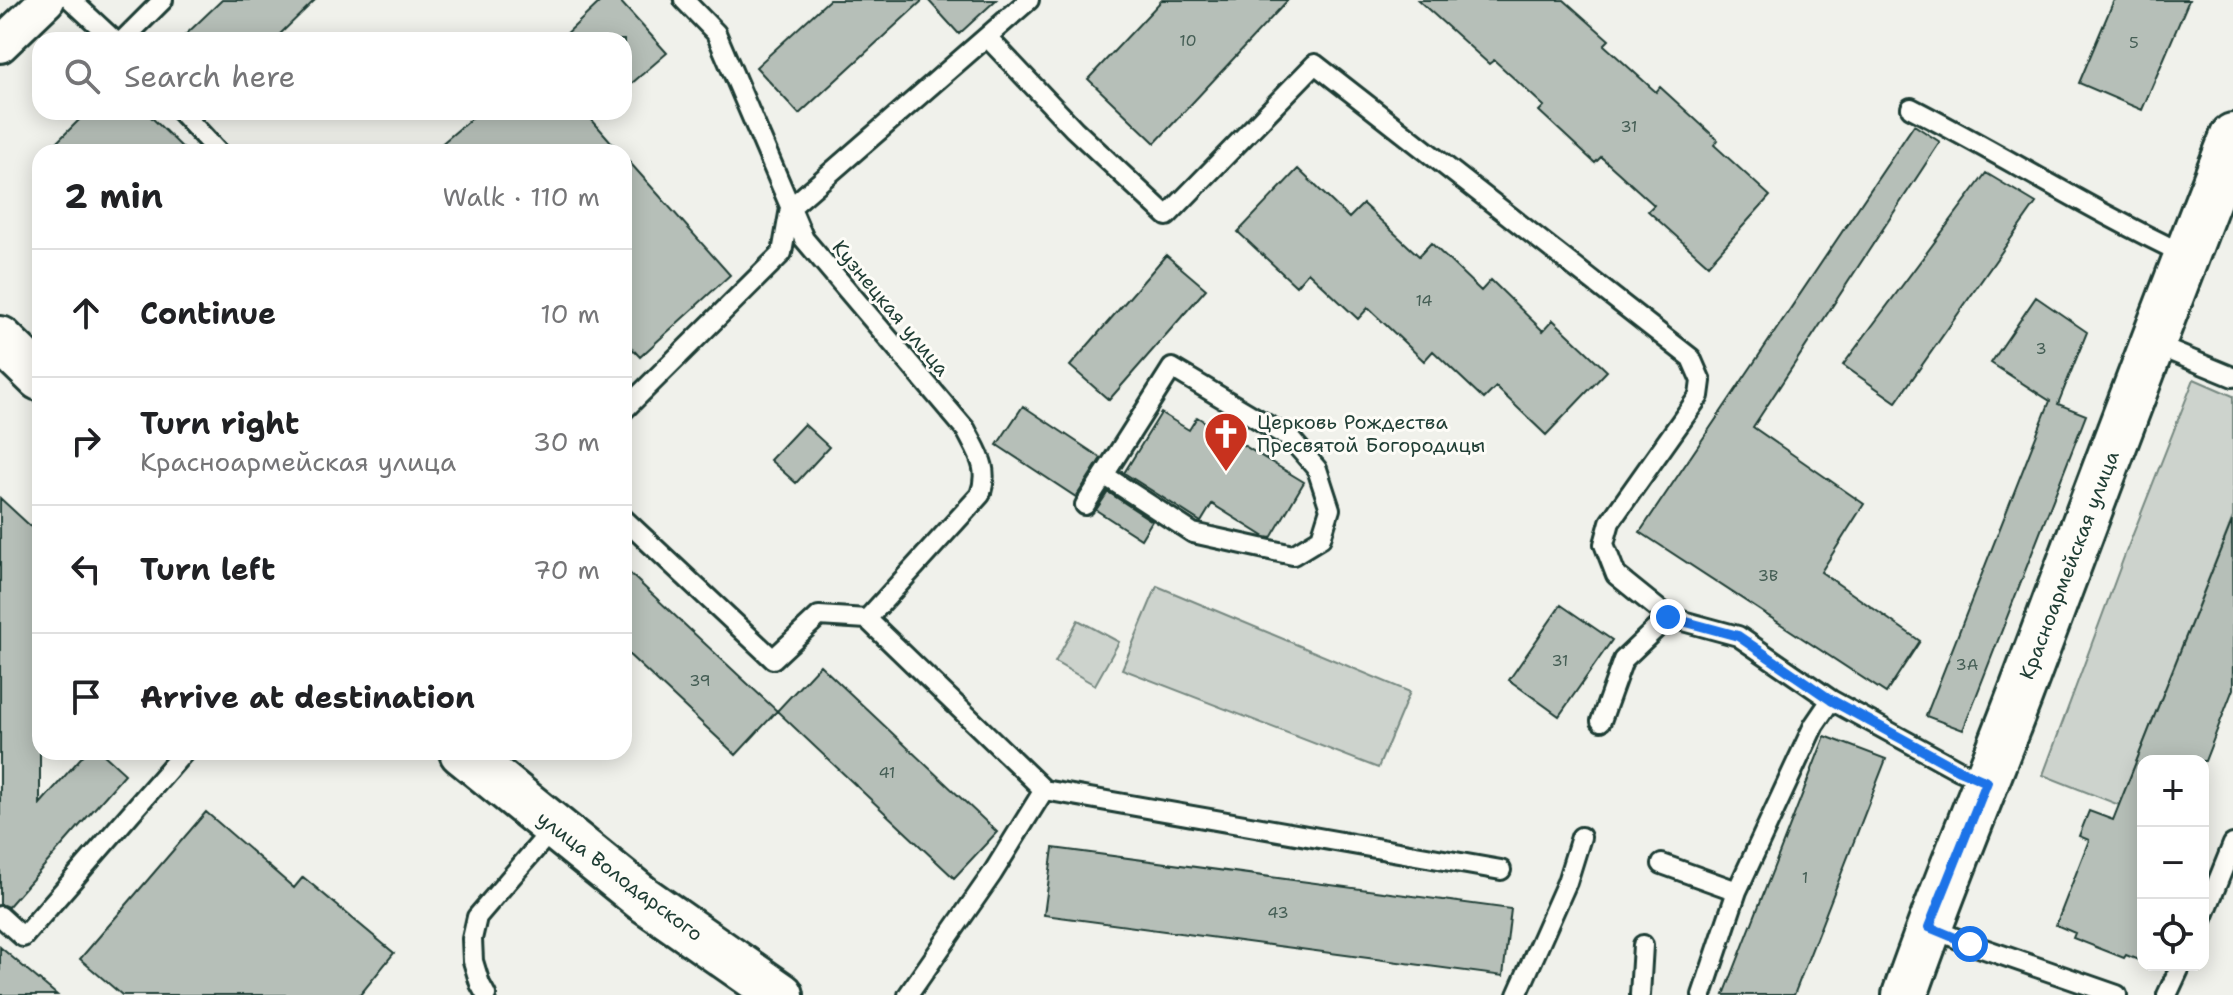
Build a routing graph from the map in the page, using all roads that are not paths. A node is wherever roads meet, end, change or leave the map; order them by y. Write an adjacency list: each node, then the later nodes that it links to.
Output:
1 (47, 0): 9 (street)
2 (71, 0): 6 (lane)
3 (163, 0): 7 (lane)
4 (684, 0): 14 (lane, Кузнецкая улица)
5 (1029, 0): 8 (lane)
6 (105, 32)
7 (131, 32)
8 (987, 37): 14 (lane); 24 (lane)
9 (0, 45)
10 (1911, 108): 15 (lane)
11 (188, 120): 13 (lane)
12 (2233, 136): 15 (street, Красноармейская улица)
13 (211, 144)
14 (790, 208): 20 (lane); 25 (lane, Кузнецкая улица)
15 (2186, 255): 17 (street, Красноармейская улица)
16 (0, 339): 18 (street)
17 (2153, 344): 19 (lane); 30 (street, Красноармейская улица)
18 (32, 370)
19 (2233, 377)
20 (632, 402)
21 (1104, 475): 21 (lane); 22 (lane)
22 (1085, 505)
23 (632, 527): 25 (lane)
24 (1668, 617): 26 (lane); 27 (lane)
25 (867, 619): 31 (lane)
26 (1831, 700): 30 (lane); 37 (lane)
27 (1601, 721)
28 (177, 760): 39 (lane)
29 (472, 760): 32 (street, улица Володарского)
30 (1987, 782): 40 (street, Красноармейская улица)
31 (1044, 790): 36 (lane); 45 (lane)
32 (554, 827): 43 (lane); 44 (street, улица Володарского)
33 (1581, 837): 46 (lane)
34 (2233, 844): 38 (lane)
35 (1662, 864): 37 (lane)
36 (1501, 870)
37 (1737, 891): 48 (lane)
38 (2209, 903)
39 (0, 916)
40 (1929, 927): 49 (street, Красноармейская улица); 50 (lane)
41 (1643, 945): 47 (lane)
42 (2178, 971): 51 (lane)
43 (486, 995)
44 (781, 995)
45 (908, 995)
46 (1517, 995)
47 (1640, 995)
48 (1702, 995)
49 (1905, 995)
50 (2117, 995)
51 (2167, 995)

